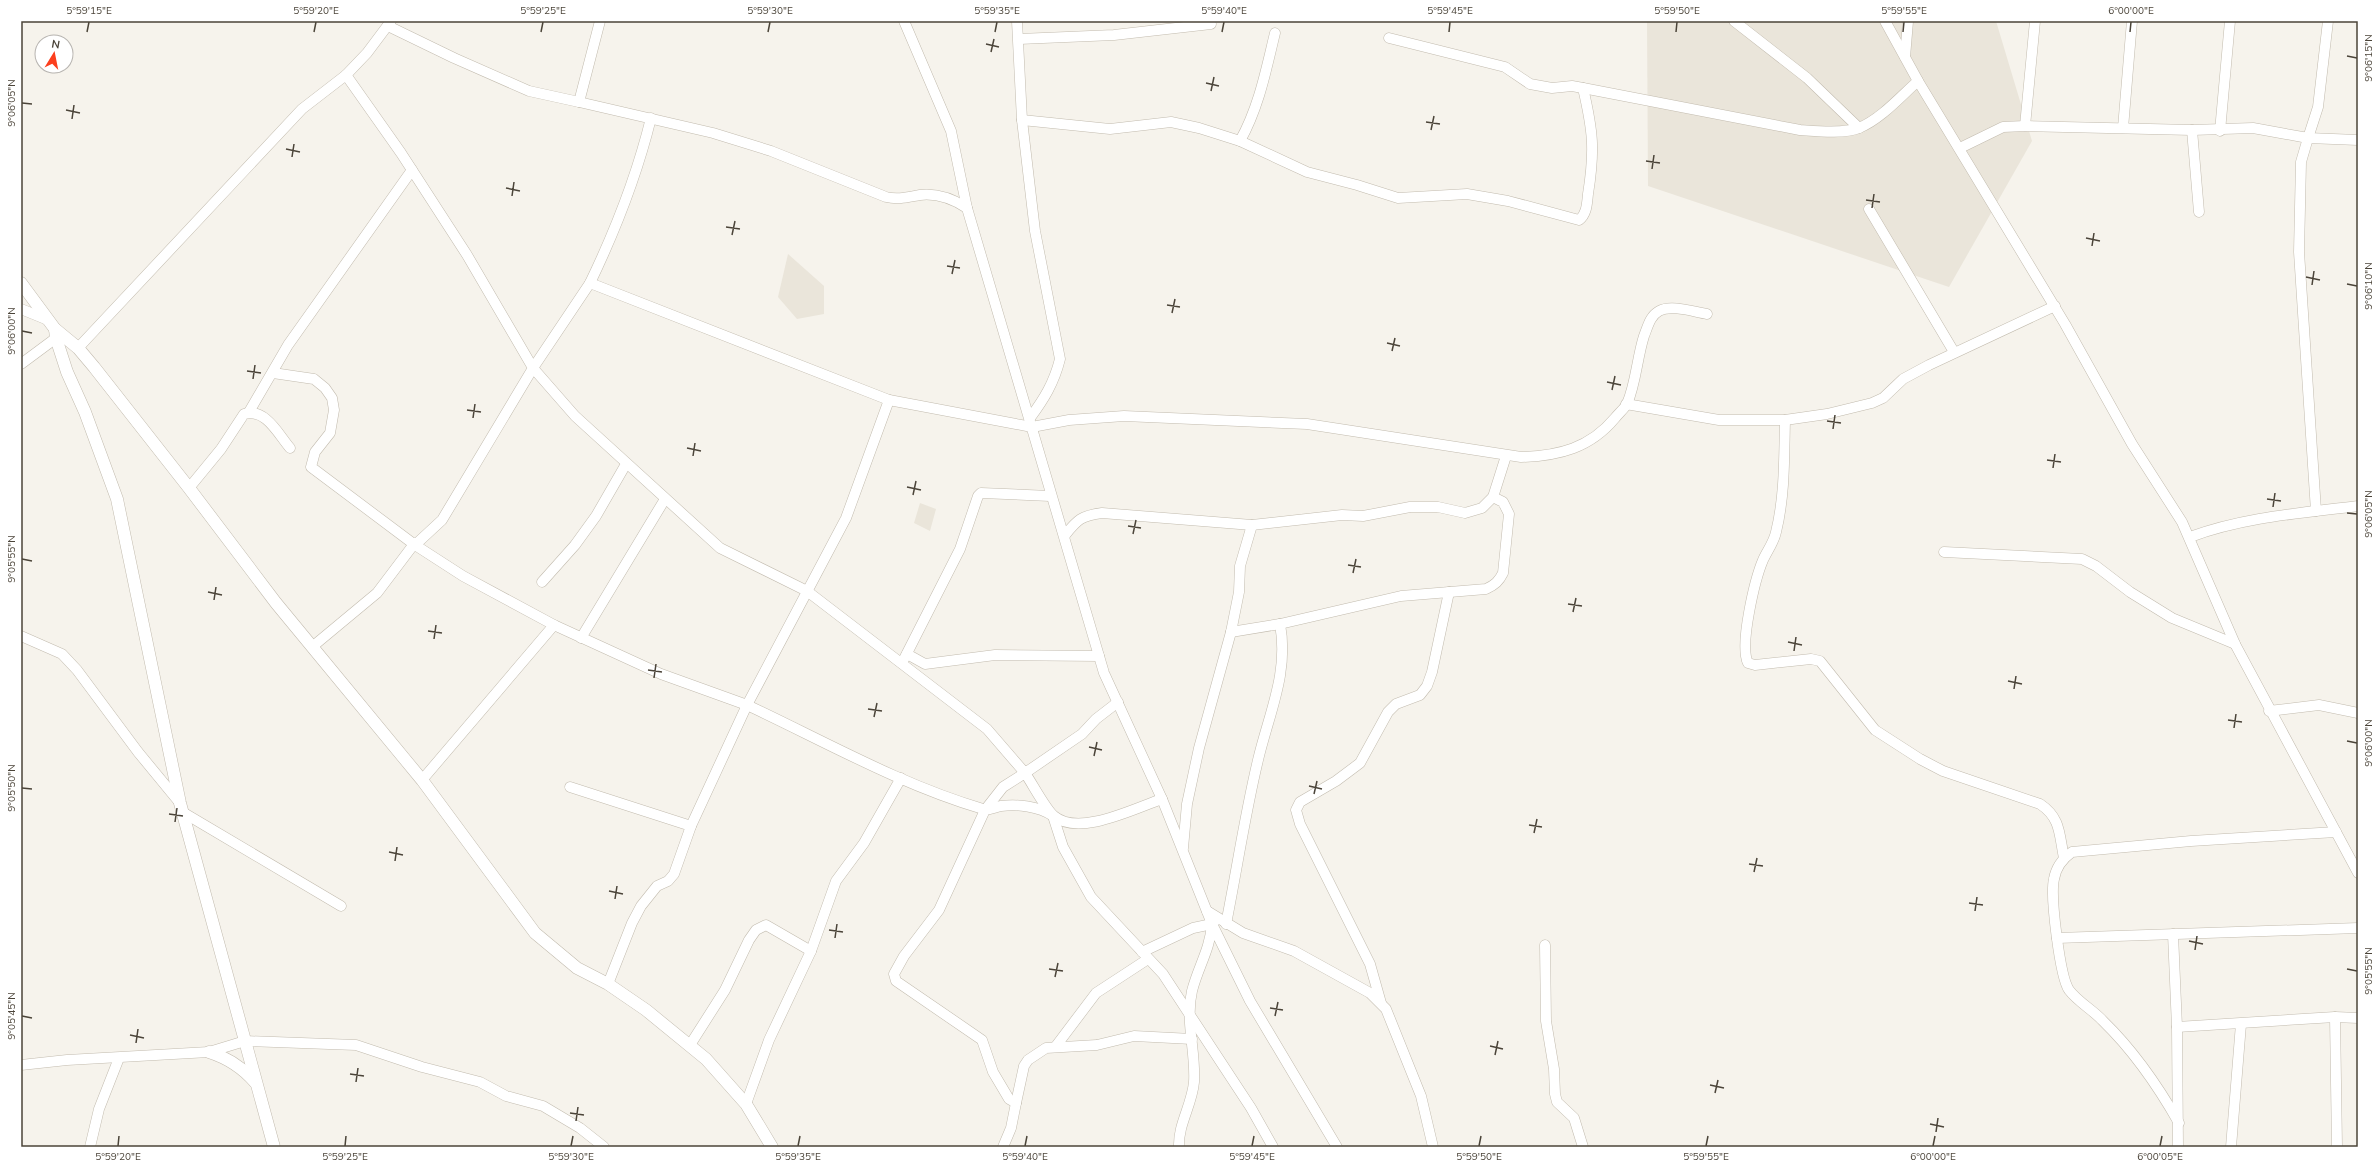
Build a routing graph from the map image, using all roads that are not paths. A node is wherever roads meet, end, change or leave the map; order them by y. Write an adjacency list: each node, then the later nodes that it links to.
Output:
1 (600, 21): 20 (street)
2 (904, 21): 33 (street)
3 (1017, 21): 15 (street)
4 (1734, 21): 24 (street)
5 (1885, 21): 16 (street)
6 (1908, 21): 16 (street)
7 (2035, 21): 23 (street)
8 (2132, 21): 25 (street)
9 (2230, 21): 27 (street)
10 (2328, 21): 28 (street)
11 (390, 24): 17 (street); 20 (street)
12 (1211, 24): 15 (street)
13 (1275, 33): 30 (street)
14 (1389, 38): 19 (street)
15 (1018, 39): 22 (street)
16 (1905, 57): 18 (street)
17 (346, 75): 32 (street); 42 (street)
18 (1918, 81): 24 (street); 31 (street)
19 (1584, 88): 24 (street); 30 (street)
20 (579, 102): 21 (street)
21 (650, 118): 33 (street); 36 (street)
22 (1022, 120): 30 (street); 51 (street)
23 (2025, 126): 25 (street); 31 (street)
24 (1859, 128)
25 (2123, 128): 26 (street)
26 (2192, 130): 27 (street); 35 (street)
27 (2220, 131): 28 (street)
28 (2308, 138): 29 (street); 60 (street)
29 (2358, 140)
30 (1240, 141)
31 (1960, 148): 38 (street)
32 (412, 170): 45 (street); 46 (street)
33 (967, 208): 51 (street)
34 (1869, 209): 43 (street)
35 (2199, 212)
36 (590, 282): 45 (street); 47 (street)
37 (21, 283): 41 (street)
38 (2055, 306): 43 (street); 63 (street)
39 (21, 309): 41 (street)
40 (1707, 314): 48 (street)
41 (53, 329): 42 (street); 44 (street); 88 (street)
42 (78, 348): 55 (street)
43 (1954, 352): 50 (street)
44 (21, 364)
45 (533, 368): 54 (street); 64 (street)
46 (273, 373): 49 (street); 64 (street)
47 (889, 400): 51 (street); 67 (street)
48 (1626, 404): 50 (street); 53 (street)
49 (249, 412): 52 (street); 55 (street)
50 (1785, 420): 94 (street)
51 (1031, 422): 53 (street); 56 (street)
52 (290, 448)
53 (1506, 456): 57 (street)
54 (626, 464): 58 (street); 66 (street)
55 (190, 488): 75 (street)
56 (1050, 496): 62 (street); 76 (street)
57 (1493, 497): 61 (street); 68 (street)
58 (665, 499): 67 (street); 73 (street)
59 (2358, 506): 60 (street)
60 (2316, 511): 63 (street)
61 (1252, 525): 62 (street); 71 (street)
62 (1065, 535): 77 (street)
63 (2190, 537): 74 (street)
64 (415, 546): 69 (street); 75 (street)
65 (1944, 552): 74 (street)
66 (542, 582)
67 (807, 591): 78 (street); 80 (street)
68 (1449, 592): 70 (street); 105 (street)
69 (554, 624): 73 (street); 85 (street)
70 (1280, 624): 71 (street); 97 (street)
71 (1231, 632): 93 (street)
72 (21, 636): 88 (street)
73 (581, 638): 80 (street)
74 (2235, 644): 81 (street)
75 (312, 647): 85 (street)
76 (907, 654): 77 (street); 78 (street)
77 (1099, 656): 79 (street)
78 (902, 663): 83 (street)
79 (1118, 702): 83 (street); 87 (street)
80 (747, 705): 84 (street); 91 (street)
81 (2269, 711): 82 (street); 92 (street)
82 (2358, 713)
83 (1025, 773): 89 (street); 90 (street)
84 (901, 778): 89 (street); 102 (street)
85 (422, 780): 104 (street)
86 (570, 787): 91 (street)
87 (1162, 798): 90 (street); 93 (street)
88 (182, 808): 96 (street); 112 (street)
89 (985, 810): 90 (street); 119 (street)
90 (1053, 816): 103 (street)
91 (691, 826): 104 (street)
92 (2336, 832): 94 (street); 95 (street)
93 (1183, 852): 97 (street)
94 (2064, 858): 100 (street)
95 (2358, 873)
96 (341, 906)
97 (1219, 922): 103 (street); 105 (street); 106 (street); 129 (street)
98 (2358, 928): 99 (street)
99 (2172, 934): 100 (street); 110 (street)
100 (2057, 938): 121 (street)
101 (1546, 945): 131 (street)
102 (811, 951): 113 (street); 120 (street)
103 (1145, 956): 106 (street); 114 (street)
104 (608, 984): 113 (street)
105 (1381, 1003): 130 (street)
106 (1190, 1014): 111 (street); 128 (street)
107 (2335, 1017): 108 (street); 109 (street); 134 (street)
108 (2358, 1018)
109 (2241, 1024): 110 (street); 133 (street)
110 (2177, 1027): 121 (street)
111 (1192, 1039): 114 (street); 127 (street)
112 (245, 1041): 115 (street); 118 (street); 124 (street)
113 (690, 1045): 120 (street)
114 (1056, 1046): 119 (street)
115 (209, 1052): 116 (street); 118 (street)
116 (119, 1058): 117 (street); 122 (street)
117 (21, 1065)
118 (256, 1084): 123 (street)
119 (1016, 1103): 126 (street)
120 (746, 1104): 125 (street)
121 (2179, 1123): 132 (street)
122 (90, 1147)
123 (274, 1147)
124 (604, 1147)
125 (772, 1147)
126 (1003, 1147)
127 (1179, 1147)
128 (1273, 1147)
129 (1337, 1147)
130 (1433, 1147)
131 (1583, 1147)
132 (2178, 1147)
133 (2231, 1147)
134 (2337, 1147)

